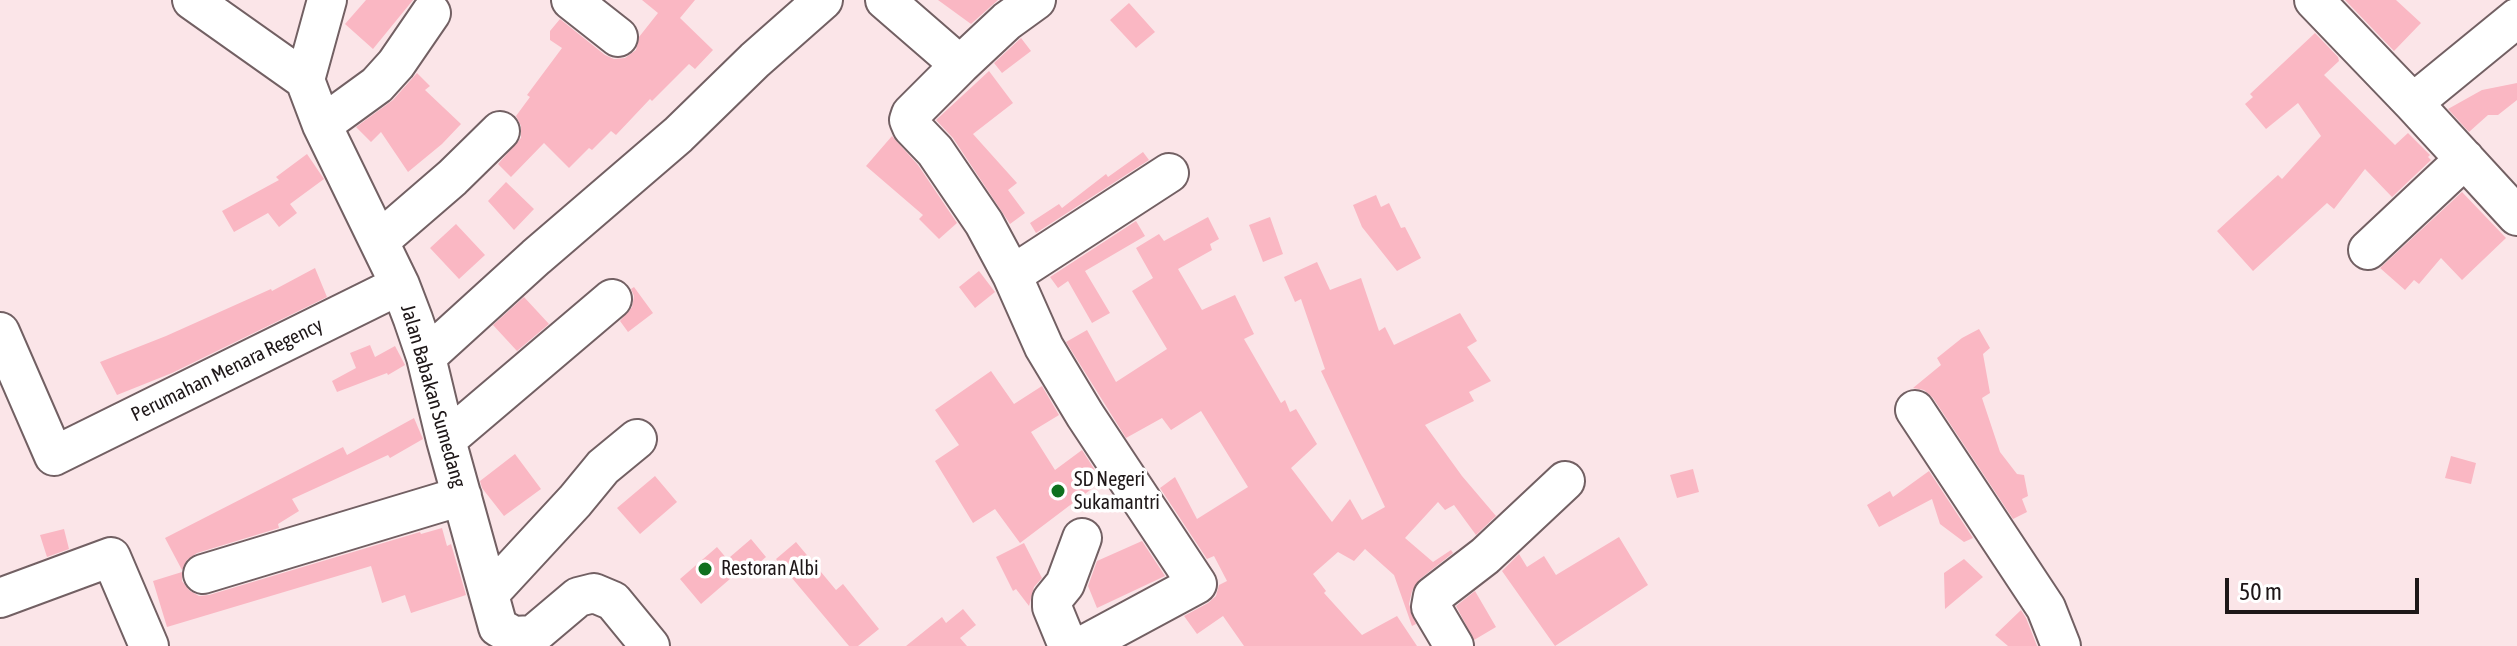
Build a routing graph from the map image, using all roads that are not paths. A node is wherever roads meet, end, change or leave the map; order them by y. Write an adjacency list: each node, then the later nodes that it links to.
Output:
1 (192, 0): 12 (street)
2 (571, 0): 10 (street)
3 (823, 0): 25 (street)
4 (885, 0): 11 (street)
5 (1036, 0): 11 (street)
6 (2314, 0): 13 (street)
7 (325, 1): 12 (street)
8 (431, 13): 14 (street)
9 (2517, 18): 13 (street)
10 (618, 37)
11 (960, 65): 21 (street)
12 (305, 80): 14 (street, Jalan Babakan Sumedang)
13 (2413, 103): 16 (street)
14 (322, 125): 19 (street, Jalan Babakan Sumedang)
15 (500, 131): 19 (street)
16 (2465, 159): 18 (street); 20 (street)
17 (1169, 173): 21 (street)
18 (2517, 216)
19 (379, 241): 22 (street, Jalan Babakan Sumedang)
20 (2368, 250)
21 (1012, 275): 38 (street)
22 (400, 285): 24 (street, Perumahan Menara Regency); 25 (street, Jalan Babakan Sumedang)
23 (612, 299): 28 (street)
24 (0, 332)
25 (426, 357): 28 (street, Jalan Babakan Sumedang)
26 (1915, 410): 40 (street)
27 (637, 439): 34 (street)
28 (446, 440): 30 (street, Jalan Babakan Sumedang)
29 (1565, 481): 39 (street)
30 (462, 496): 32 (street); 34 (street, Jalan Babakan Sumedang)
31 (1082, 538): 37 (street)
32 (203, 574)
33 (0, 598): 35 (street)
34 (491, 622): 36 (street)
35 (149, 646)
36 (650, 646)
37 (1068, 646)
38 (1082, 646)
39 (1454, 646)
40 (2061, 646)

